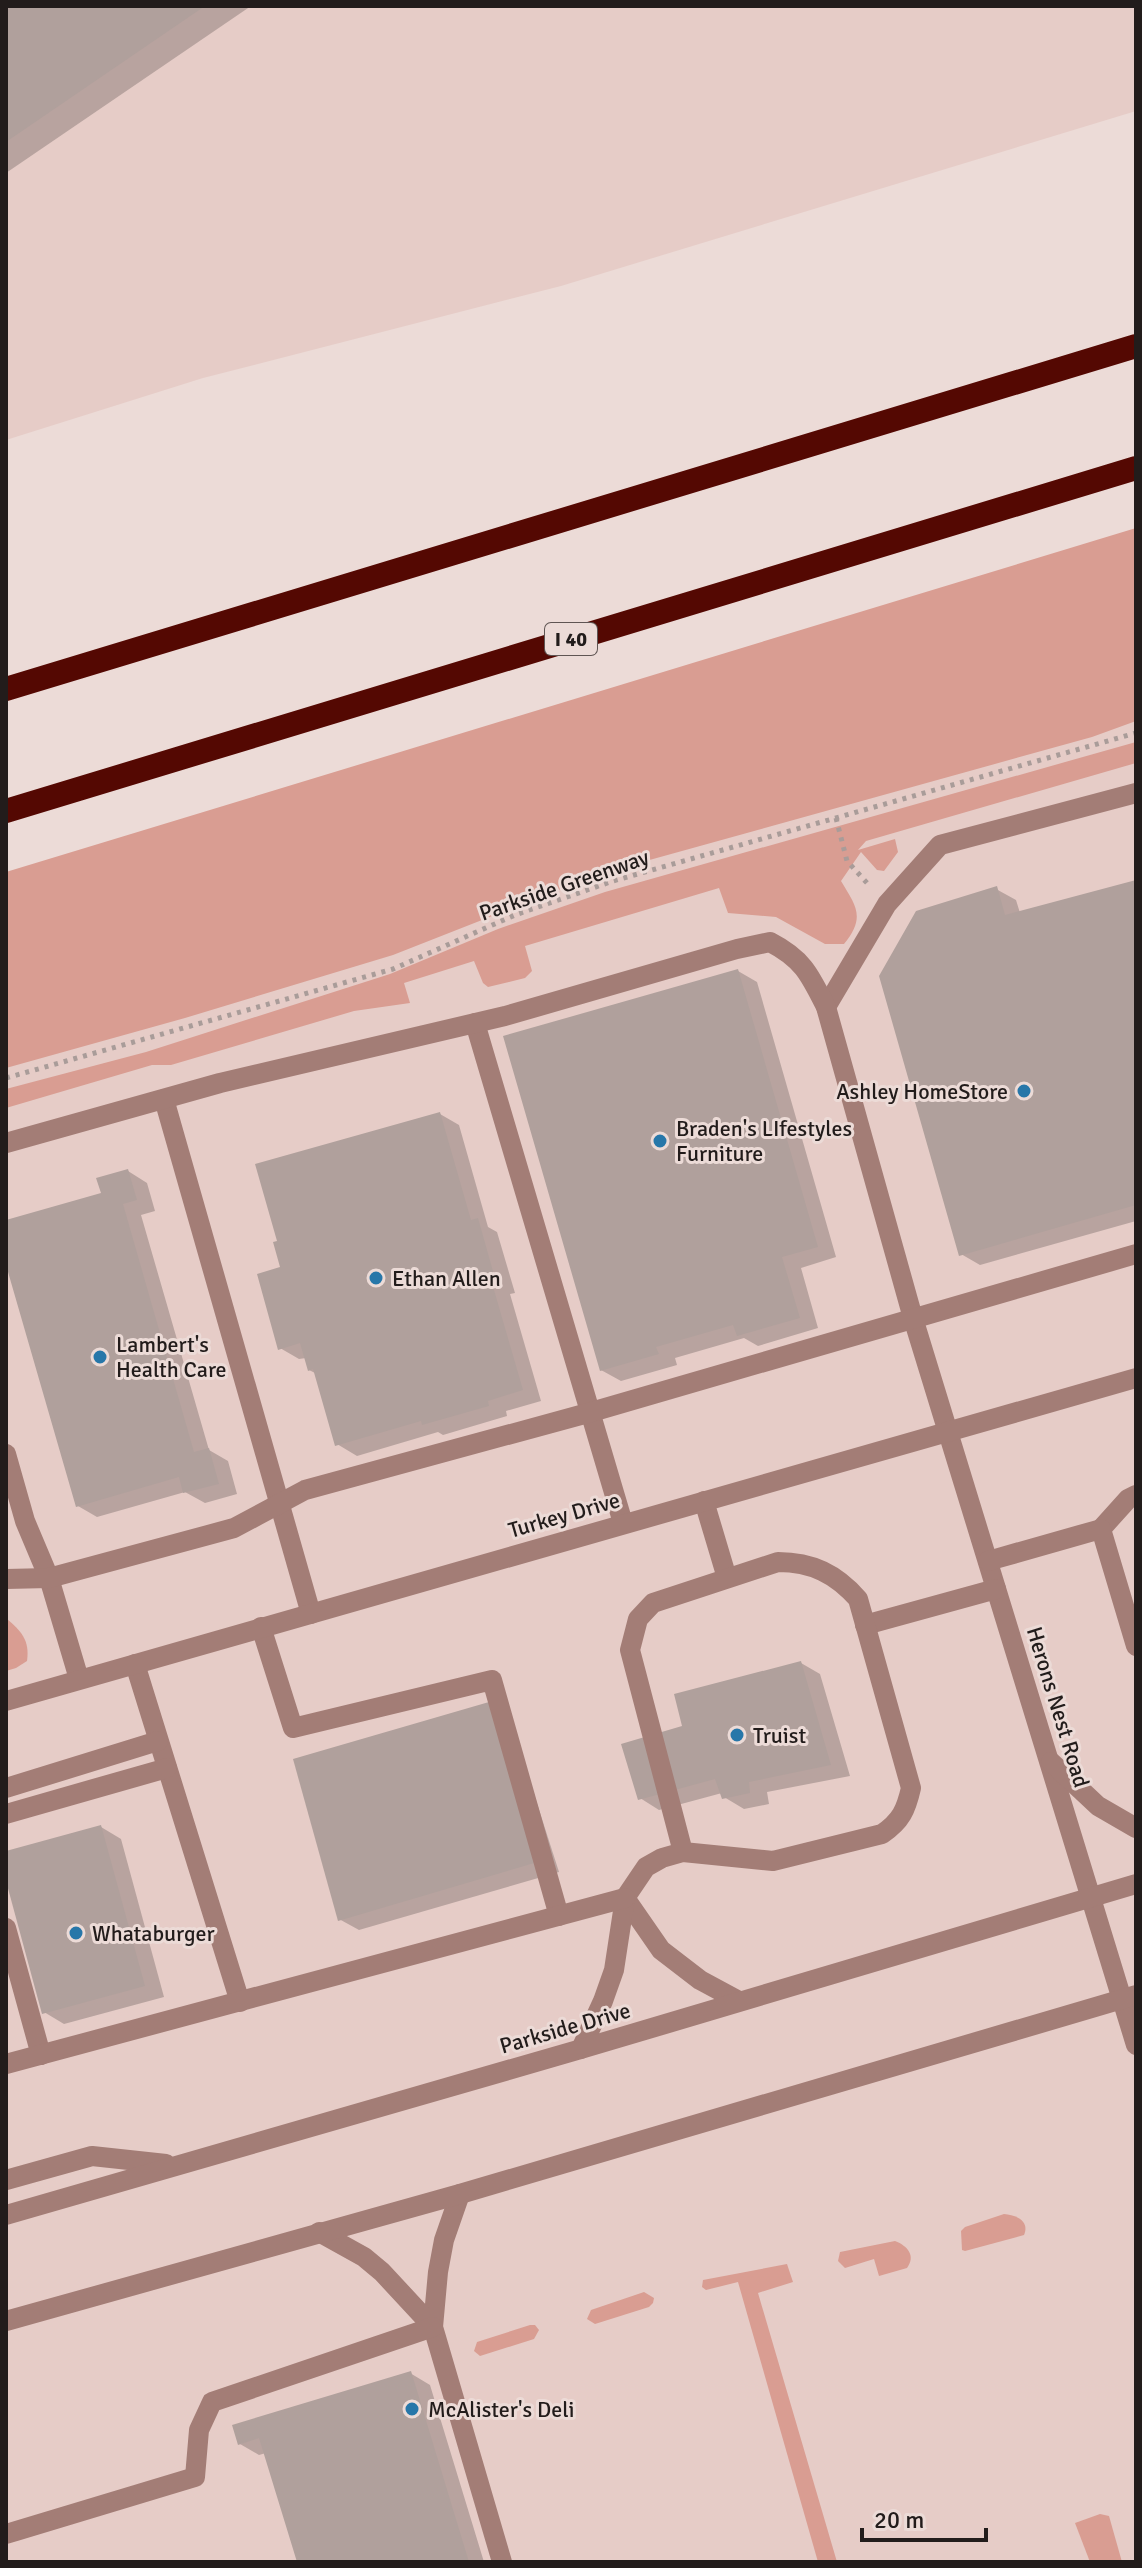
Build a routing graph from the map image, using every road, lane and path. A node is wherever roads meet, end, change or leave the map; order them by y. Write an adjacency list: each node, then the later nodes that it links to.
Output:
1 (1136, 346): 3 (highway)
2 (1136, 468): 6 (highway, I 40)
3 (6, 689)
4 (1136, 733): 7 (path, Parkside Greenway)
5 (1136, 793): 8 (street)
6 (6, 811)
7 (836, 818): 8 (path); 11 (path, Parkside Greenway)
8 (887, 904): 9 (street)
9 (826, 1007): 10 (street, Herons Nest Road); 15 (street, Herons Nest Road)
10 (475, 1023): 12 (street); 17 (street)
11 (6, 1078)
12 (164, 1099): 13 (street); 22 (street)
13 (6, 1143)
14 (1136, 1254): 15 (street)
15 (913, 1318): 17 (street); 18 (street, Herons Nest Road)
16 (1136, 1378): 18 (street, Turkey Drive)
17 (588, 1413): 22 (street); 23 (street)
18 (948, 1430): 21 (street, Turkey Drive); 25 (street, Herons Nest Road)
19 (6, 1454): 26 (street)
20 (1136, 1495): 24 (street)
21 (704, 1501): 23 (street, Turkey Drive); 27 (street)
22 (280, 1503): 26 (street); 30 (street)
23 (623, 1523): 30 (street, Turkey Drive)
24 (1101, 1529): 25 (street); 33 (street)
25 (988, 1561): 29 (street, Herons Nest Road)
26 (49, 1578): 28 (street); 35 (street)
27 (727, 1578): 31 (street); 43 (street)
28 (6, 1579)
29 (996, 1589): 31 (street); 38 (street, Herons Nest Road)
30 (311, 1614): 32 (street, Turkey Drive)
31 (865, 1625): 43 (street)
32 (261, 1627): 34 (street, Turkey Drive); 47 (street)
33 (1136, 1646)
34 (135, 1664): 35 (street, Turkey Drive); 37 (street)
35 (79, 1679): 36 (street, Turkey Drive)
36 (6, 1701)
37 (158, 1741): 39 (street); 40 (street)
38 (1049, 1760): 42 (street); 45 (street, Herons Nest Road)
39 (167, 1768): 41 (street); 51 (street)
40 (6, 1788)
41 (6, 1814)
42 (1136, 1828)
43 (683, 1852): 46 (street)
44 (1136, 1884): 45 (street, Parkside Drive)
45 (1091, 1897): 49 (street, Herons Nest Road); 50 (street, Parkside Drive)
46 (625, 1898): 47 (street); 50 (street); 53 (street)
47 (559, 1916): 51 (street)
48 (6, 1928): 54 (street)
49 (1128, 1997): 52 (street, Herons Nest Road); 58 (street)
50 (739, 2001): 53 (street, Parkside Drive)
51 (240, 2002): 54 (street)
52 (1136, 2045)
53 (581, 2049): 56 (street, Parkside Drive)
54 (41, 2055): 55 (street)
55 (6, 2064)
56 (178, 2165): 57 (street); 59 (street, Parkside Drive)
57 (6, 2180)
58 (460, 2194): 60 (street); 62 (street)
59 (6, 2215)
60 (319, 2232): 61 (street); 62 (street)
61 (6, 2321)
62 (433, 2327): 63 (street); 64 (street)
63 (6, 2534)
64 (502, 2562)

